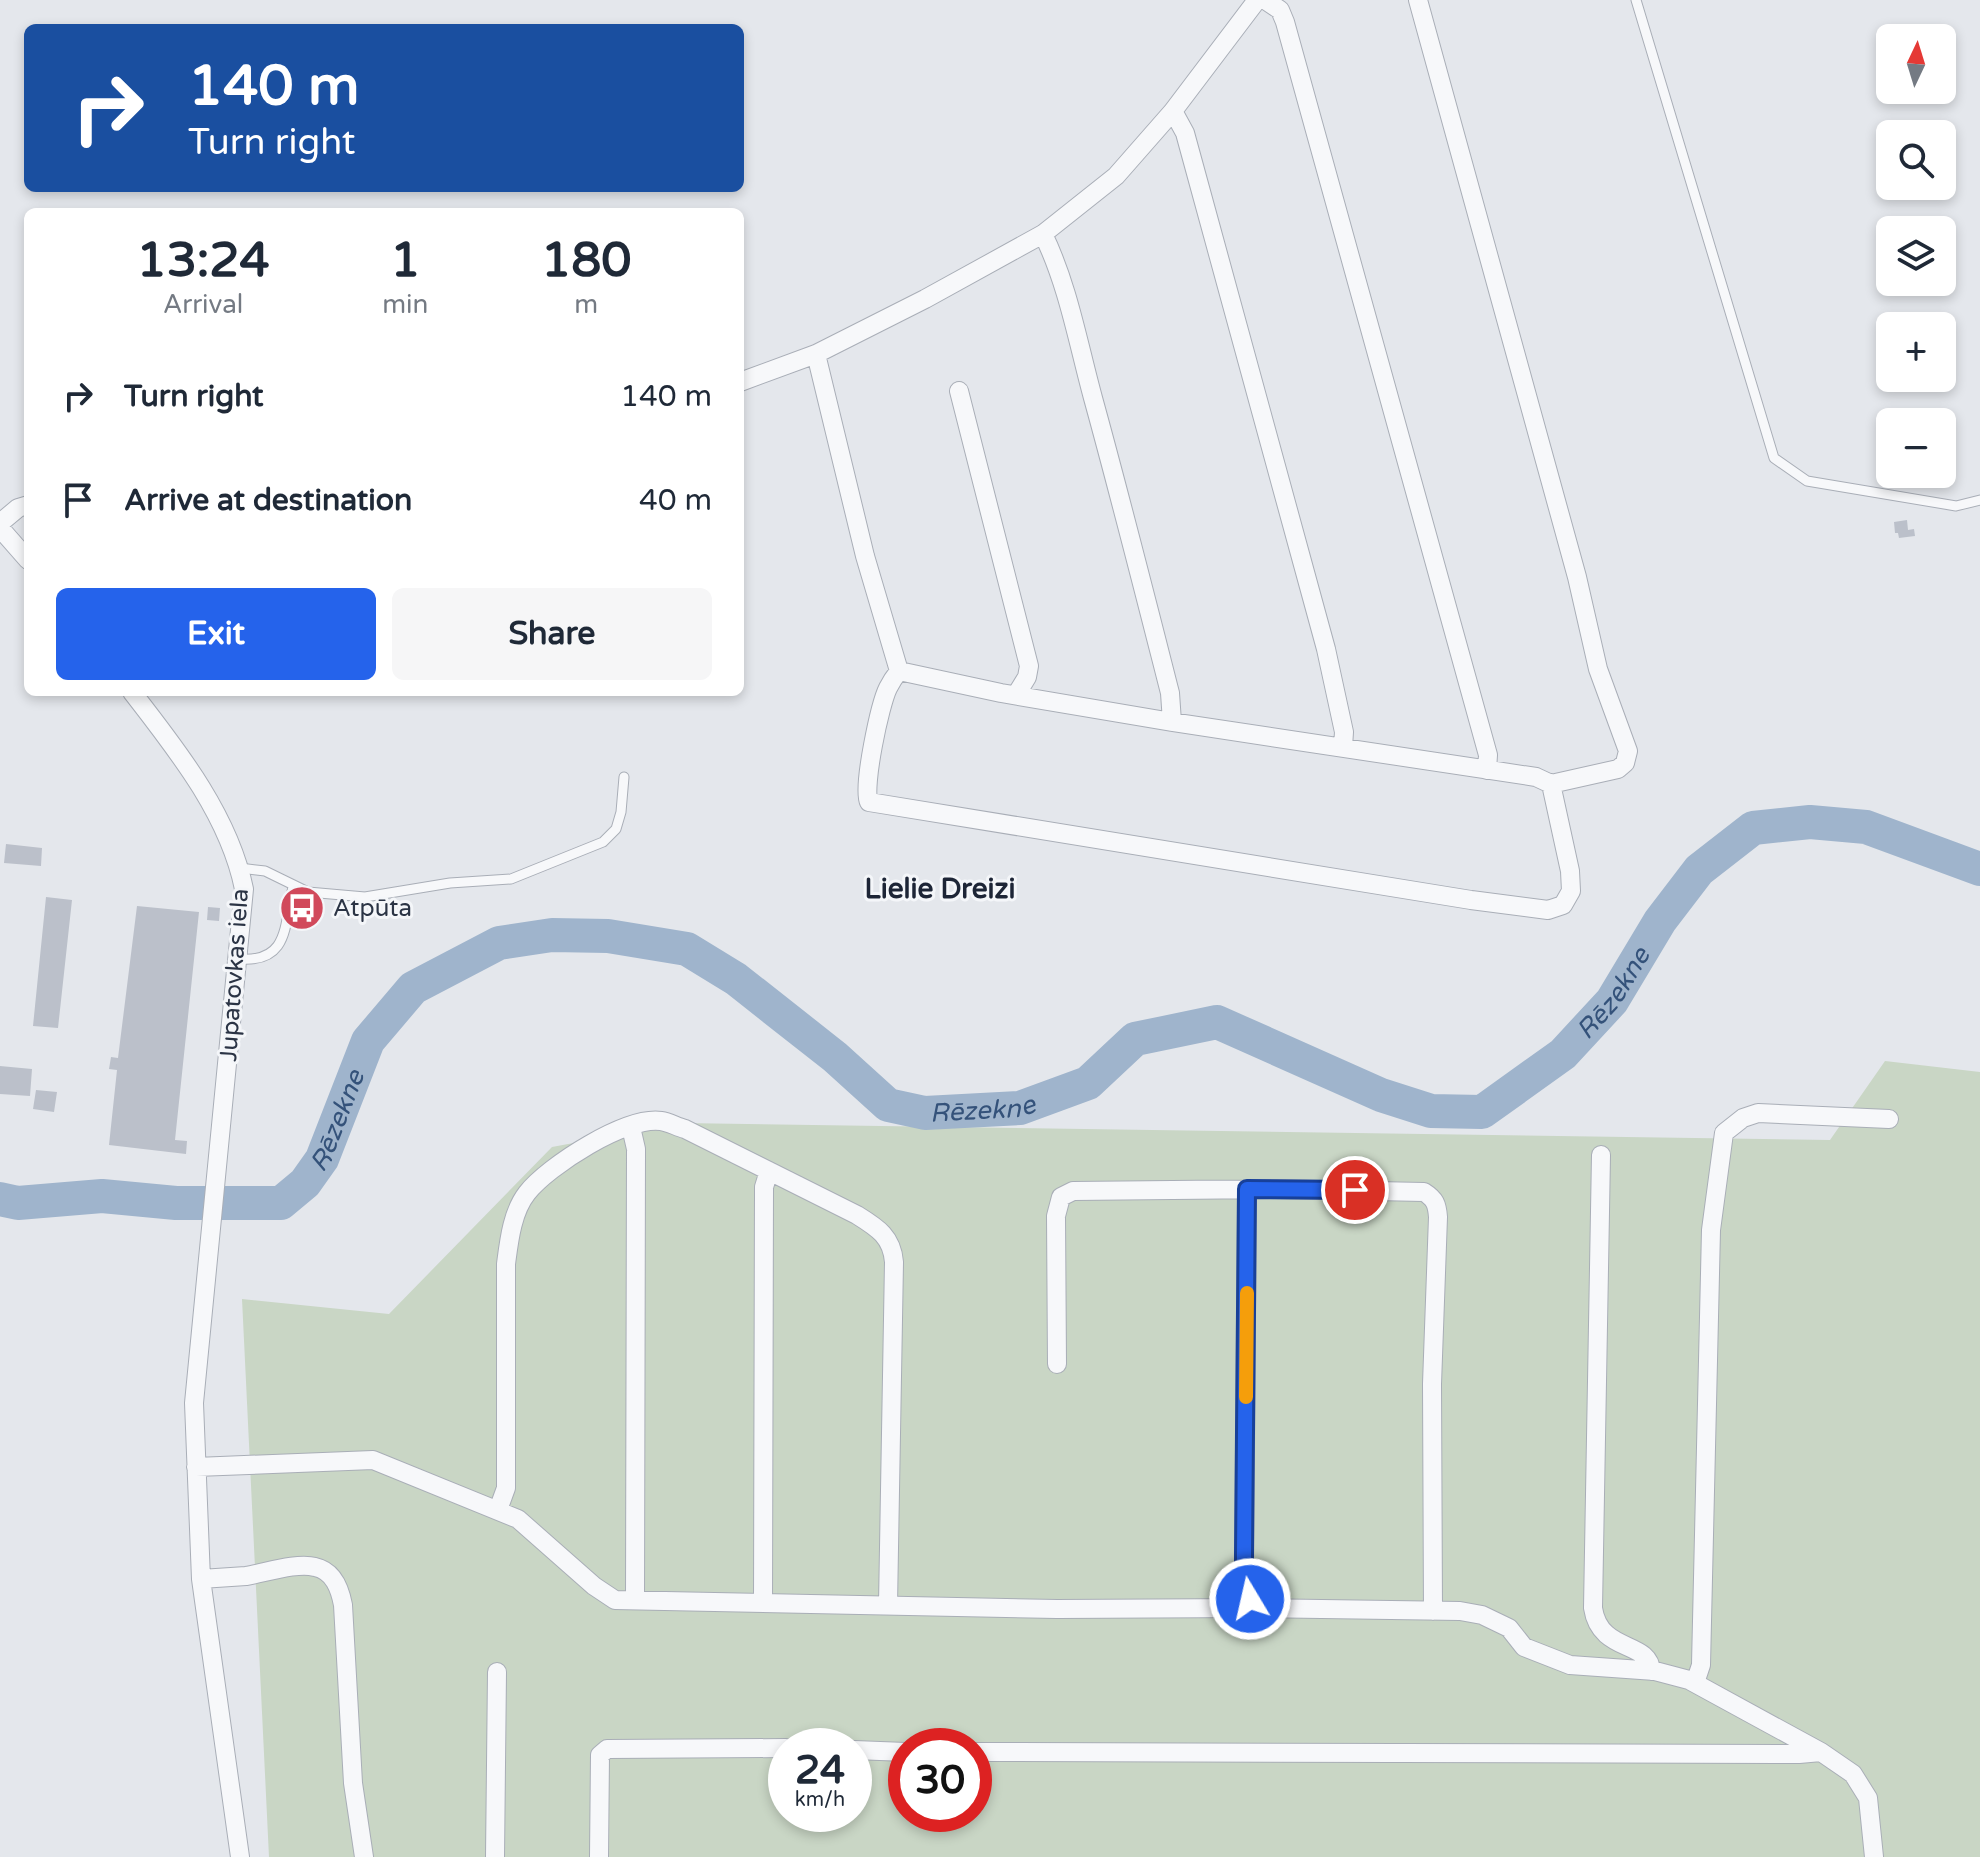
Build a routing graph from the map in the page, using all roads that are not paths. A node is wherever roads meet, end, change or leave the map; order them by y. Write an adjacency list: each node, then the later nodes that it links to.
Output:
1 (1257, 0): 5 (street)
2 (1265, 0): 19 (street)
3 (1418, 0): 21 (street)
4 (1636, 0): 10 (lane)
5 (1173, 111): 6 (street); 18 (street)
6 (1043, 234): 7 (street); 17 (street)
7 (816, 354): 8 (street); 14 (street)
8 (744, 381)
9 (959, 391): 15 (street)
10 (1980, 500)
11 (24, 506): 12 (street)
12 (0, 526): 13 (street)
13 (24, 555)
14 (899, 671): 15 (street); 21 (street)
15 (1016, 695): 17 (street)
16 (135, 696): 22 (street, Jupatovkas iela)
17 (1172, 722): 18 (street)
18 (1343, 747): 19 (street)
19 (1487, 770): 21 (street)
20 (624, 777): 23 (lane)
21 (1551, 784)
22 (240, 868): 23 (lane); 24 (street, Jupatovkas iela)
23 (293, 887): 24 (lane)
24 (239, 959): 31 (street, Jupatovkas iela)
25 (1889, 1119): 41 (street)
26 (631, 1127): 28 (street); 32 (street); 34 (street)
27 (1601, 1155): 39 (street)
28 (769, 1171): 35 (street); 36 (street)
29 (1247, 1189): 30 (street); 37 (street); 38 (street)
30 (1057, 1364)
31 (196, 1467): 32 (street); 33 (street, Jupatovkas iela)
32 (498, 1510): 34 (street)
33 (201, 1579): 45 (street, Jupatovkas iela); 46 (street)
34 (635, 1600): 35 (street)
35 (763, 1603): 36 (street)
36 (888, 1605): 37 (street)
37 (1250, 1608): 38 (street)
38 (1433, 1611): 39 (street)
39 (1651, 1671): 41 (street)
40 (497, 1672): 47 (street)
41 (1695, 1683): 44 (street)
42 (768, 1748): 48 (street)
43 (992, 1752): 44 (street)
44 (1821, 1752): 49 (street)
45 (240, 1857)
46 (364, 1857)
47 (495, 1857)
48 (599, 1857)
49 (1874, 1857)

